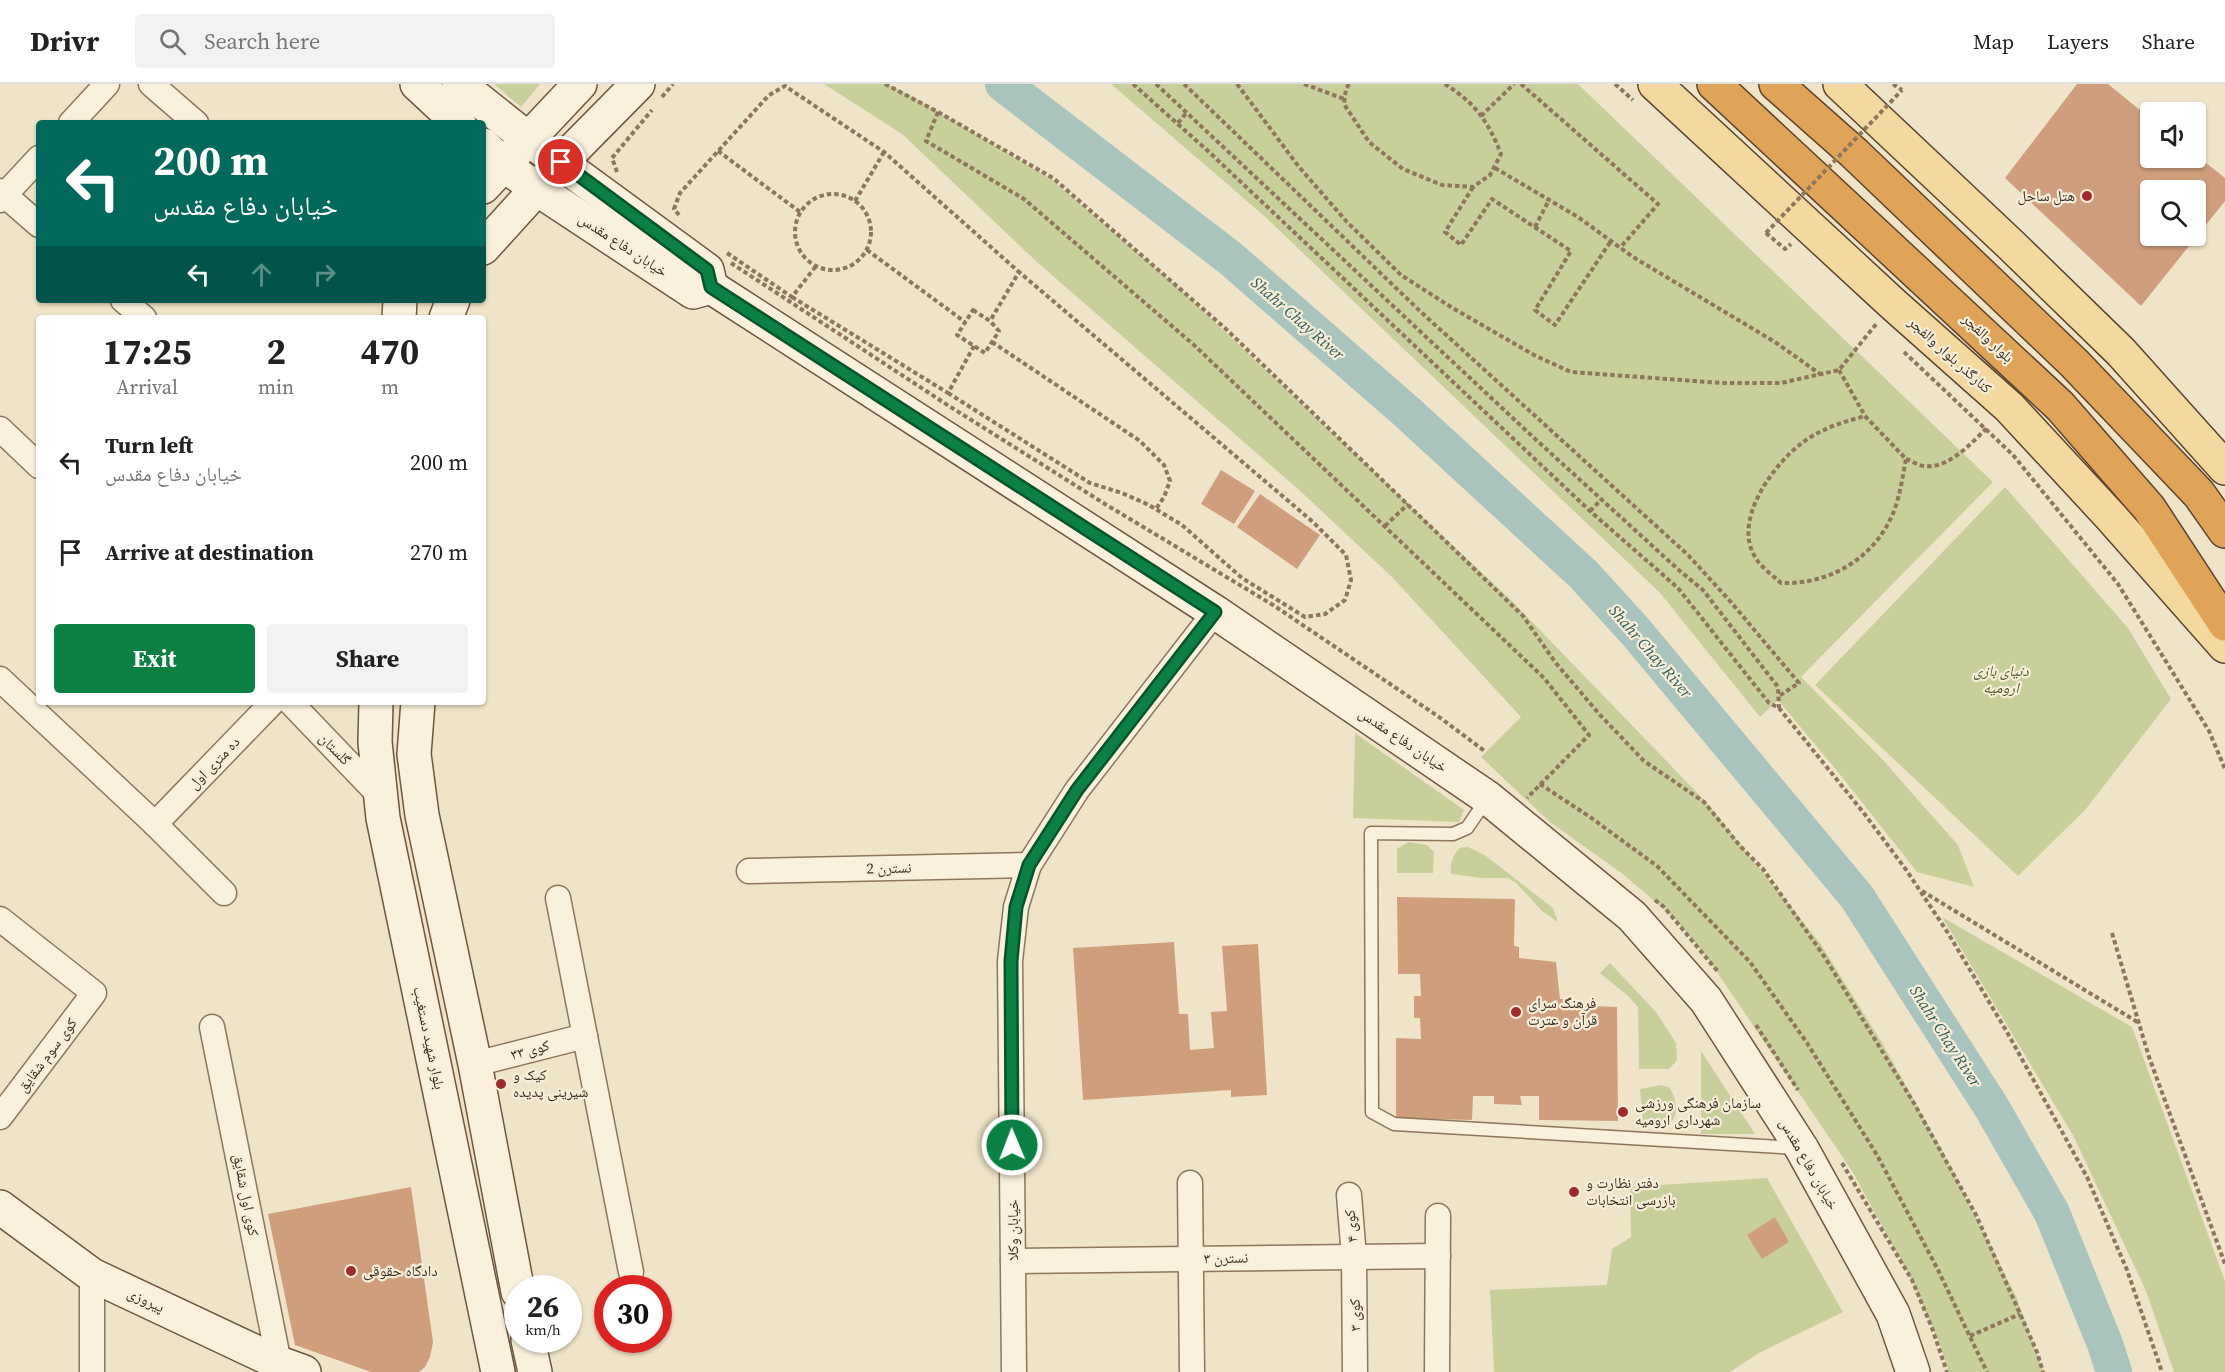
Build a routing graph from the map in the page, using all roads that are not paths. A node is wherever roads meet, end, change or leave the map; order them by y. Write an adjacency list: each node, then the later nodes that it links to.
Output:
1 (107, 84): 11 (street)
2 (151, 84): 12 (street)
3 (417, 84): 13 (street)
4 (459, 84): 14 (street, خیابان دفاع مقدس)
5 (580, 84): 14 (street)
6 (638, 84): 16 (street)
7 (1714, 84): 30 (highway, بلوار والفجر)
8 (1776, 84): 28 (highway)
9 (1840, 84): 27 (main road)
10 (1648, 96): 31 (main road, کنارگذر بلوار والفجر)
11 (74, 120)
12 (193, 120)
13 (456, 120)
14 (528, 139): 16 (street, خیابان دفاع مقدس); 17 (street)
15 (36, 161): 19 (street)
16 (561, 162): 18 (street); 22 (street, خیابان دفاع مقدس)
17 (490, 166): 18 (street, خیابان دفاع مقدس)
18 (537, 189): 21 (street); 22 (street, خیابان دفاع مقدس)
19 (2, 195): 20 (street)
20 (36, 223)
21 (486, 245)
22 (711, 287): 29 (street, خیابان دفاع مقدس)
23 (126, 303): 24 (street)
24 (140, 315)
25 (0, 429): 26 (street)
26 (36, 463)
27 (2225, 468)
28 (2225, 531)
29 (1215, 612): 38 (street, خیابان دفاع مقدس); 40 (street, خیابان وکلا)
30 (2225, 624)
31 (2225, 646)
32 (0, 679): 39 (street)
33 (270, 705): 39 (street, ده متری اول)
34 (293, 705): 37 (street, گلستان)
35 (376, 705): 37 (street, بلوار شهید دستغیب)
36 (418, 705): 47 (street)
37 (381, 797): 64 (street, بلوار شهید دستغیب)
38 (1488, 798): 49 (street, خیابان دفاع مقدس); 49 (lane)
39 (155, 824): 42 (street)
40 (1029, 865): 41 (street, نسترن 2); 57 (street, خیابان وکلا)
41 (749, 871)
42 (224, 893)
43 (558, 898): 46 (street)
44 (0, 919): 48 (street, کوی سوم شقایق)
45 (212, 1027): 62 (street, کوی اول شقایق)
46 (585, 1036): 47 (street, کوی ۳۳); 58 (street)
47 (475, 1064): 60 (street)
48 (1, 1112)
49 (1802, 1149): 70 (street, خیابان دفاع مقدس)
50 (1190, 1183): 56 (street)
51 (1349, 1195): 55 (street, کوی ۴)
52 (0, 1207): 59 (street, پیروزی)
53 (1438, 1216): 54 (street)
54 (1438, 1256): 55 (street, نسترن ۳); 69 (street)
55 (1354, 1257): 56 (street, نسترن ۳); 68 (street, کوی ۳)
56 (1192, 1259): 57 (street, نسترن ۳); 67 (street)
57 (1013, 1261): 66 (street, خیابان وکلا)
58 (631, 1272)
59 (92, 1275): 62 (street, پیروزی); 63 (street)
60 (515, 1275)
61 (531, 1353): 65 (street)
62 (291, 1367)
63 (92, 1372)
64 (498, 1372)
65 (535, 1372)
66 (1014, 1372)
67 (1192, 1372)
68 (1355, 1372)
69 (1437, 1372)
70 (1913, 1372)

